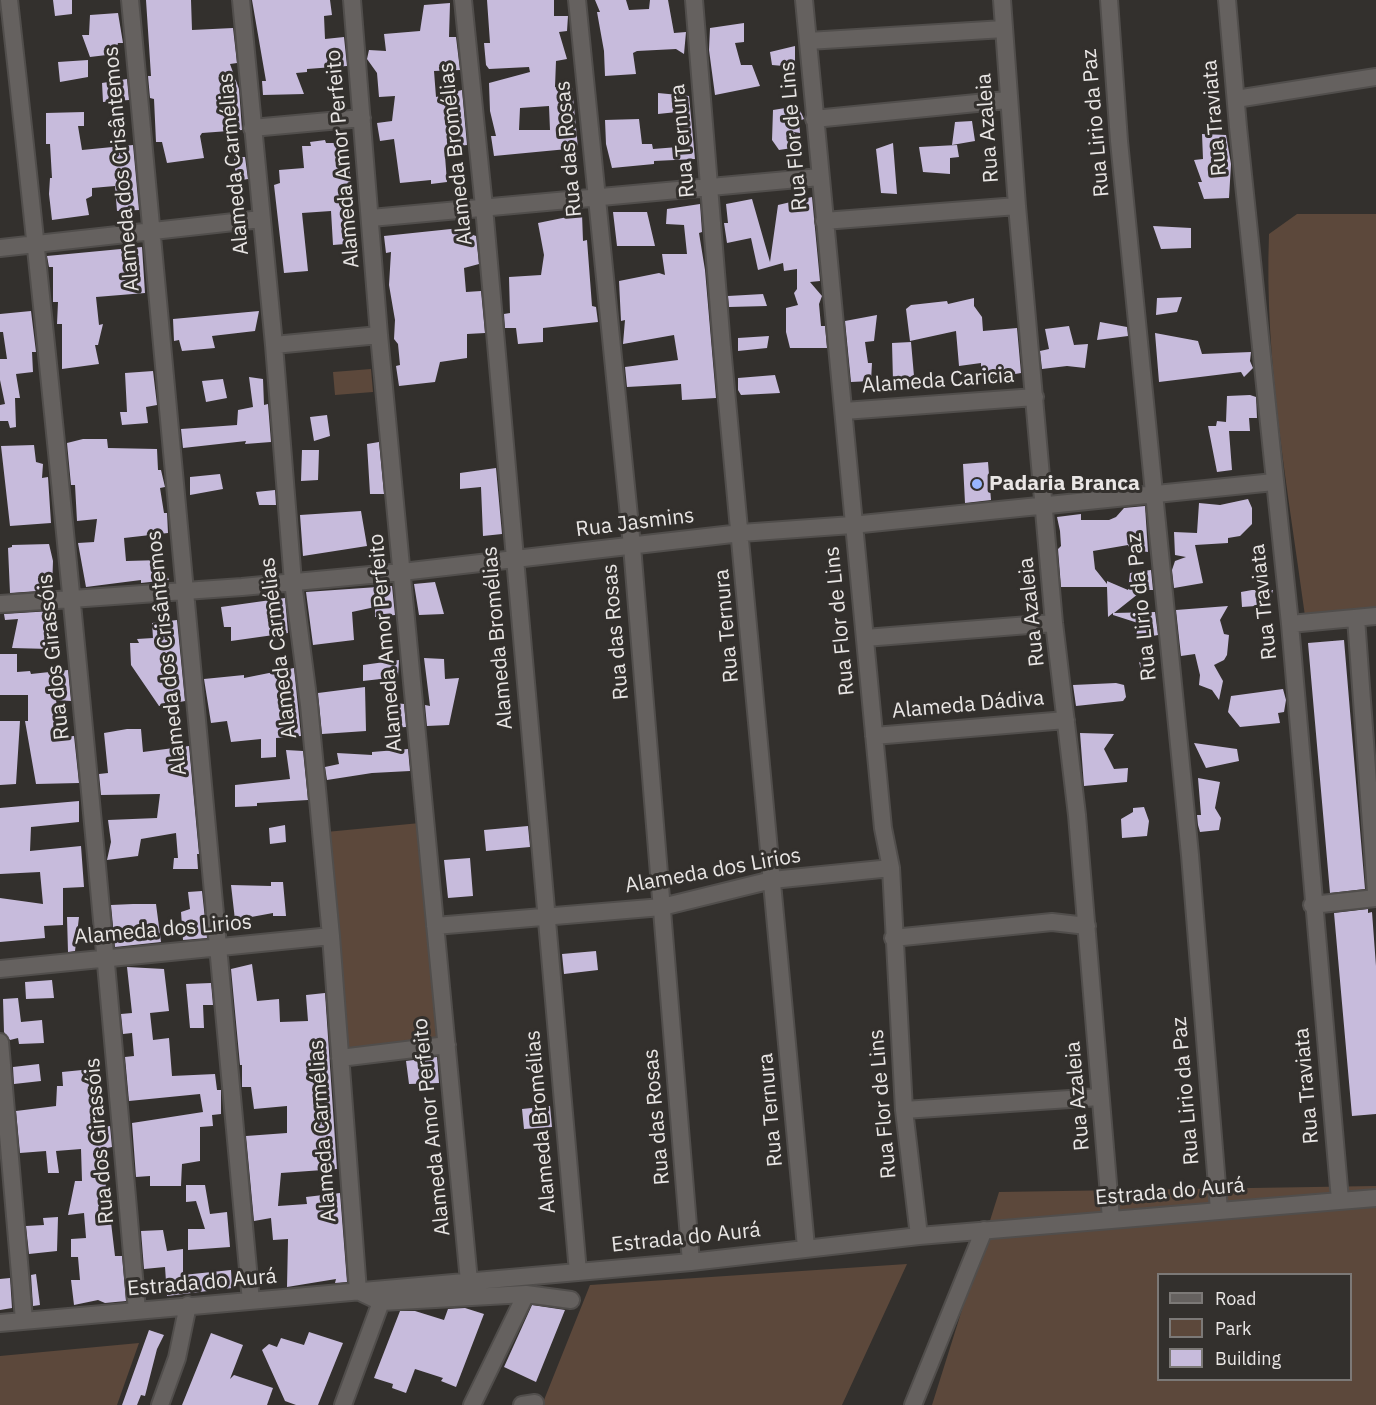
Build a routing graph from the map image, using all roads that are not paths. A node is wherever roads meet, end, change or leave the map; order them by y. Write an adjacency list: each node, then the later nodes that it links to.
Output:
1 (9, 0): 29 (street, Rua dos Girassóis)
2 (130, 0): 28 (street, Alameda dos Crisântemos)
3 (242, 0): 19 (street, Alameda Carmélias)
4 (352, 0): 17 (street, Alameda Amor Perfeito)
5 (463, 0): 24 (street, Alameda Bromélias)
6 (578, 0): 22 (street, Rua das Rosas)
7 (694, 0): 21 (street, Rua Ternura)
8 (804, 0): 13 (street, Rua Flor de Lins)
9 (1002, 0): 12 (street, Rua Azaleia)
10 (1109, 0): 36 (street, Rua Lirio da Paz)
11 (1227, 0): 15 (street, Rua Traviata)
12 (1004, 29): 13 (street); 16 (street, Rua Azaleia)
13 (808, 41): 18 (street, Rua Flor de Lins)
14 (1376, 77): 15 (street)
15 (1236, 99): 35 (street, Rua Traviata)
16 (1007, 100): 18 (street); 23 (street, Rua Azaleia)
17 (362, 117): 19 (street); 25 (street, Alameda Amor Perfeito)
18 (814, 119): 20 (street, Rua Flor de Lins)
19 (252, 128): 26 (street, Alameda Carmélias)
20 (820, 177): 21 (street); 27 (street, Rua Flor de Lins)
21 (709, 187): 22 (street); 39 (street, Rua Ternura)
22 (596, 198): 24 (street); 40 (street, Rua das Rosas)
23 (1017, 206): 27 (street); 33 (street, Rua Azaleia)
24 (484, 207): 25 (street); 41 (street, Alameda Bromélias)
25 (371, 218): 31 (street, Alameda Amor Perfeito)
26 (261, 219): 28 (street); 32 (street, Alameda Carmélias)
27 (824, 221): 34 (street, Rua Flor de Lins)
28 (151, 231): 29 (street); 44 (street, Alameda dos Crisântemos)
29 (36, 244): 30 (street); 45 (street, Rua dos Girassóis)
30 (0, 248)
31 (379, 335): 32 (street); 42 (street, Alameda Amor Perfeito)
32 (274, 345): 43 (street, Alameda Carmélias)
33 (1035, 397): 34 (street, Alameda Caricia); 37 (street, Rua Azaleia)
34 (844, 411): 38 (street, Rua Flor de Lins)
35 (1274, 482): 36 (street, Rua Jasmins); 50 (street, Rua Traviata)
36 (1154, 493): 37 (street, Rua Jasmins); 76 (street, Rua Lirio da Paz)
37 (1044, 506): 38 (street, Rua Jasmins); 49 (street, Rua Azaleia)
38 (852, 525): 39 (street, Rua Jasmins); 51 (street, Rua Flor de Lins)
39 (741, 533): 40 (street, Rua Jasmins); 55 (street, Rua Ternura)
40 (632, 546): 41 (street, Rua Jasmins); 59 (street, Rua das Rosas)
41 (514, 559): 42 (street, Rua Jasmins); 60 (street, Alameda Bromélias)
42 (402, 572): 43 (street, Rua Jasmins); 61 (street, Alameda Amor Perfeito)
43 (293, 582): 44 (street, Rua Jasmins); 63 (street, Alameda Carmélias)
44 (184, 592): 45 (street, Rua Jasmins); 65 (street, Alameda dos Crisântemos)
45 (71, 601): 46 (street, Rua Jasmins); 66 (street, Rua dos Girassóis)
46 (0, 604)
47 (1376, 616): 48 (street)
48 (1356, 618): 50 (street); 56 (street)
49 (1054, 623): 51 (street); 52 (street, Rua Azaleia)
50 (1290, 624): 58 (street, Rua Traviata)
51 (865, 638): 53 (street, Rua Flor de Lins)
52 (1066, 720): 53 (street, Alameda Dádiva); 62 (street, Rua Azaleia)
53 (874, 736): 54 (street, Rua Flor de Lins)
54 (891, 868): 55 (street, Alameda dos Lirios); 64 (street, Rua Flor de Lins)
55 (772, 880): 59 (street, Alameda dos Lirios); 80 (street, Rua Ternura)
56 (1376, 893)
57 (1376, 898): 58 (street)
58 (1312, 905): 75 (street, Rua Traviata)
59 (662, 907): 60 (street, Alameda dos Lirios); 81 (street, Rua das Rosas)
60 (545, 917): 61 (street, Alameda dos Lirios); 82 (street, Alameda Bromélias)
61 (435, 926): 69 (street, Alameda Amor Perfeito)
62 (1087, 926): 64 (street); 72 (street, Rua Azaleia)
63 (331, 936): 65 (street, Alameda dos Lirios); 70 (street, Alameda Carmélias)
64 (893, 939): 73 (street, Rua Flor de Lins)
65 (219, 948): 66 (street, Alameda dos Lirios); 87 (street, Alameda dos Crisântemos)
66 (106, 958): 67 (street, Alameda dos Lirios); 90 (street, Rua dos Girassóis)
67 (0, 969)
68 (0, 1042): 71 (street)
69 (447, 1045): 70 (street); 83 (street, Alameda Amor Perfeito)
70 (340, 1058): 84 (street, Alameda Carmélias)
71 (1, 1076): 91 (street)
72 (1100, 1096): 73 (street); 77 (street, Rua Azaleia)
73 (904, 1110): 79 (street, Rua Flor de Lins)
74 (1376, 1198): 75 (street, Estrada do Aurá)
75 (1340, 1200): 76 (street, Estrada do Aurá)
76 (1219, 1210): 77 (street, Estrada do Aurá)
77 (1112, 1219): 78 (street, Estrada do Aurá)
78 (984, 1230): 79 (street, Estrada do Aurá); 96 (street)
79 (919, 1236): 80 (street, Estrada do Aurá)
80 (806, 1247): 81 (street, Estrada do Aurá)
81 (691, 1262): 82 (street, Estrada do Aurá)
82 (578, 1272): 83 (street, Estrada do Aurá)
83 (469, 1281): 84 (street, Estrada do Aurá)
84 (358, 1291): 87 (street, Estrada do Aurá); 88 (street)
85 (526, 1294): 86 (street); 88 (street); 95 (street)
86 (571, 1300)
87 (251, 1301): 89 (street, Estrada do Aurá)
88 (381, 1302): 94 (street)
89 (188, 1305): 90 (street, Estrada do Aurá); 93 (street)
90 (137, 1311): 91 (street, Estrada do Aurá)
91 (24, 1320): 92 (street, Estrada do Aurá)
92 (0, 1323)
93 (160, 1405)
94 (344, 1405)
95 (472, 1405)
96 (913, 1405)

